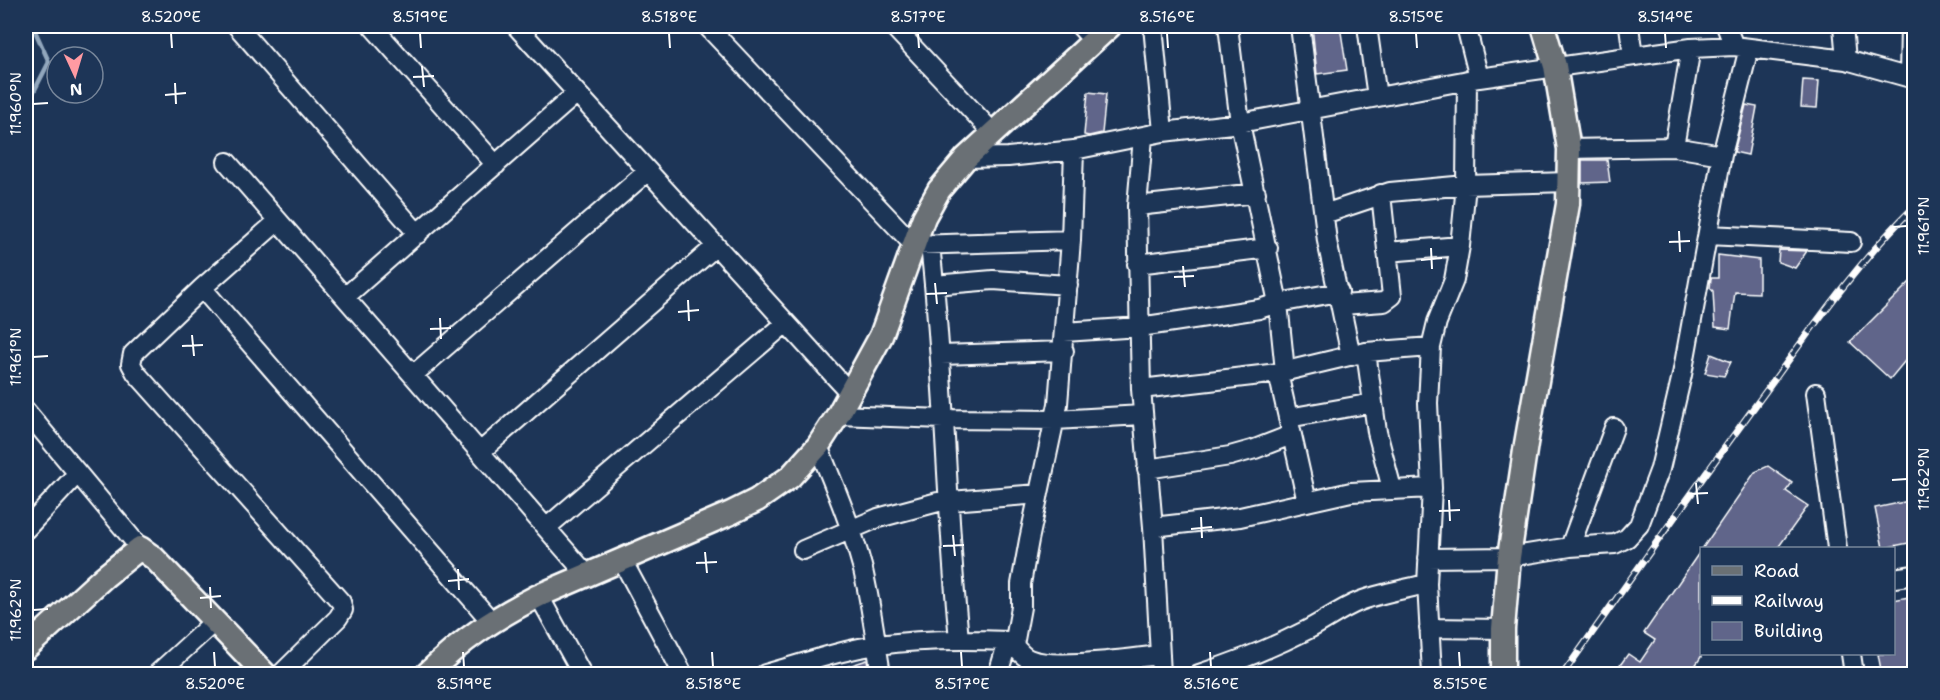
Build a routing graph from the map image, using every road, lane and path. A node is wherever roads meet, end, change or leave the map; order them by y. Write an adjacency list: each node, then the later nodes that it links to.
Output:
1 (237, 26): 46 (street)
2 (372, 26): 37 (street)
3 (516, 26): 24 (street)
4 (707, 26): 50 (street)
5 (893, 26): 29 (street)
6 (1154, 26): 28 (street)
7 (1228, 26): 27 (street)
8 (1300, 26): 26 (street)
9 (1367, 26): 25 (street)
10 (1466, 26): 23 (street)
11 (1543, 26): 21 (main road)
12 (1629, 26): 19 (street)
13 (1726, 26): 17 (street)
14 (1843, 26): 20 (street)
15 (1910, 26): 22 (street)
16 (1094, 30): 29 (main road)
17 (1741, 47): 18 (street); 20 (street); 34 (street)
18 (1691, 48): 19 (street); 31 (street)
19 (1633, 56): 21 (street)
20 (1846, 60): 22 (street)
21 (1555, 66): 23 (street); 32 (main road)
22 (1912, 78)
23 (1473, 80): 25 (street); 40 (street)
24 (577, 93): 37 (street); 38 (street)
25 (1377, 97): 26 (street)
26 (1311, 109): 27 (street); 44 (street)
27 (1240, 123): 28 (street); 41 (street)
28 (1163, 132): 30 (street)
29 (993, 133): 35 (main road)
30 (1143, 136): 33 (street); 43 (street)
31 (1674, 147): 32 (street); 34 (street)
32 (1569, 149): 39 (main road)
33 (1074, 150): 35 (street); 48 (street)
34 (1722, 155): 47 (street)
35 (966, 158): 50 (main road)
36 (227, 162): 45 (street)
37 (496, 165): 46 (street)
38 (648, 171): 51 (street); 70 (street)
39 (1569, 182): 40 (street); 99 (main road)
40 (1466, 185): 42 (street); 52 (street)
41 (1256, 193): 43 (street); 53 (street)
42 (1381, 194): 44 (street); 54 (street)
43 (1137, 206): 55 (street)
44 (1324, 214): 60 (street)
45 (278, 220): 58 (street); 59 (street)
46 (418, 234): 59 (street)
47 (1708, 235): 49 (street); 95 (street)
48 (1071, 240): 50 (street); 57 (street)
49 (1851, 242)
50 (922, 245): 56 (street); 72 (main road)
51 (716, 246): 62 (street); 83 (street)
52 (1460, 246): 54 (street); 65 (street)
53 (1268, 248): 55 (street); 61 (street)
54 (1387, 252): 60 (street)
55 (1137, 264): 63 (street)
56 (934, 285): 57 (street); 68 (street)
57 (1068, 285): 64 (street)
58 (202, 288): 108 (street); 120 (street)
59 (345, 297): 70 (street)
60 (1340, 299): 61 (street); 67 (street)
61 (1278, 303): 63 (street); 69 (street)
62 (786, 323): 72 (street); 92 (street)
63 (1140, 327): 64 (street); 71 (street)
64 (1064, 332): 66 (street)
65 (1431, 347): 67 (street); 86 (street)
66 (1064, 351): 68 (street); 79 (street)
67 (1359, 354): 69 (street); 74 (street)
68 (941, 355): 78 (street)
69 (1282, 372): 71 (street); 80 (street)
70 (413, 375): 83 (street)
71 (1141, 389): 77 (street)
72 (850, 393): 76 (main road)
73 (1816, 393): 96 (street)
74 (1373, 403): 80 (street); 87 (street)
75 (26, 411): 85 (street)
76 (838, 415): 78 (street); 82 (main road)
77 (1142, 415): 79 (street); 84 (street)
78 (943, 419): 79 (street); 89 (street)
79 (1055, 420): 88 (street)
80 (1289, 427): 84 (street); 90 (street)
81 (1614, 428): 95 (street)
82 (818, 446): 94 (street); 101 (main road)
83 (480, 452): 92 (street)
84 (1147, 469): 91 (street)
85 (77, 474): 93 (street); 97 (street)
86 (1432, 488): 87 (street); 100 (street)
87 (1392, 489): 90 (street)
88 (1039, 494): 89 (street); 112 (street)
89 (948, 501): 94 (street); 111 (street)
90 (1307, 502): 91 (street)
91 (1153, 527): 115 (street)
92 (546, 528): 102 (street)
93 (26, 529)
94 (851, 530): 98 (street); 113 (street)
95 (1570, 547): 99 (street)
96 (1837, 547)
97 (140, 548): 107 (main road); 114 (main road)
98 (804, 550)
99 (1509, 556): 100 (street); 110 (main road)
100 (1428, 558): 105 (street)
101 (622, 560): 102 (main road); 123 (street)
102 (587, 575): 106 (main road)
103 (1914, 575): 104 (street)
104 (1895, 578)
105 (1427, 584): 109 (street); 128 (street)
106 (539, 596): 108 (main road); 122 (street)
107 (215, 621): 118 (street); 119 (main road)
108 (490, 621): 121 (main road)
109 (1429, 628): 110 (street); 129 (street)
110 (1503, 629): 130 (main road)
111 (959, 639): 112 (street); 113 (street)
112 (1011, 643): 117 (street); 126 (street)
113 (876, 645): 124 (street); 125 (street)
114 (26, 648)
115 (1160, 655): 117 (street); 127 (street)
116 (1851, 655): 131 (street)
117 (1086, 668)
118 (157, 675)
119 (265, 675)
120 (281, 675)
121 (428, 675)
122 (582, 675)
123 (683, 675)
124 (765, 675)
125 (881, 675)
126 (998, 675)
127 (1161, 675)
128 (1199, 675)
129 (1432, 675)
130 (1503, 675)
131 (1854, 675)

